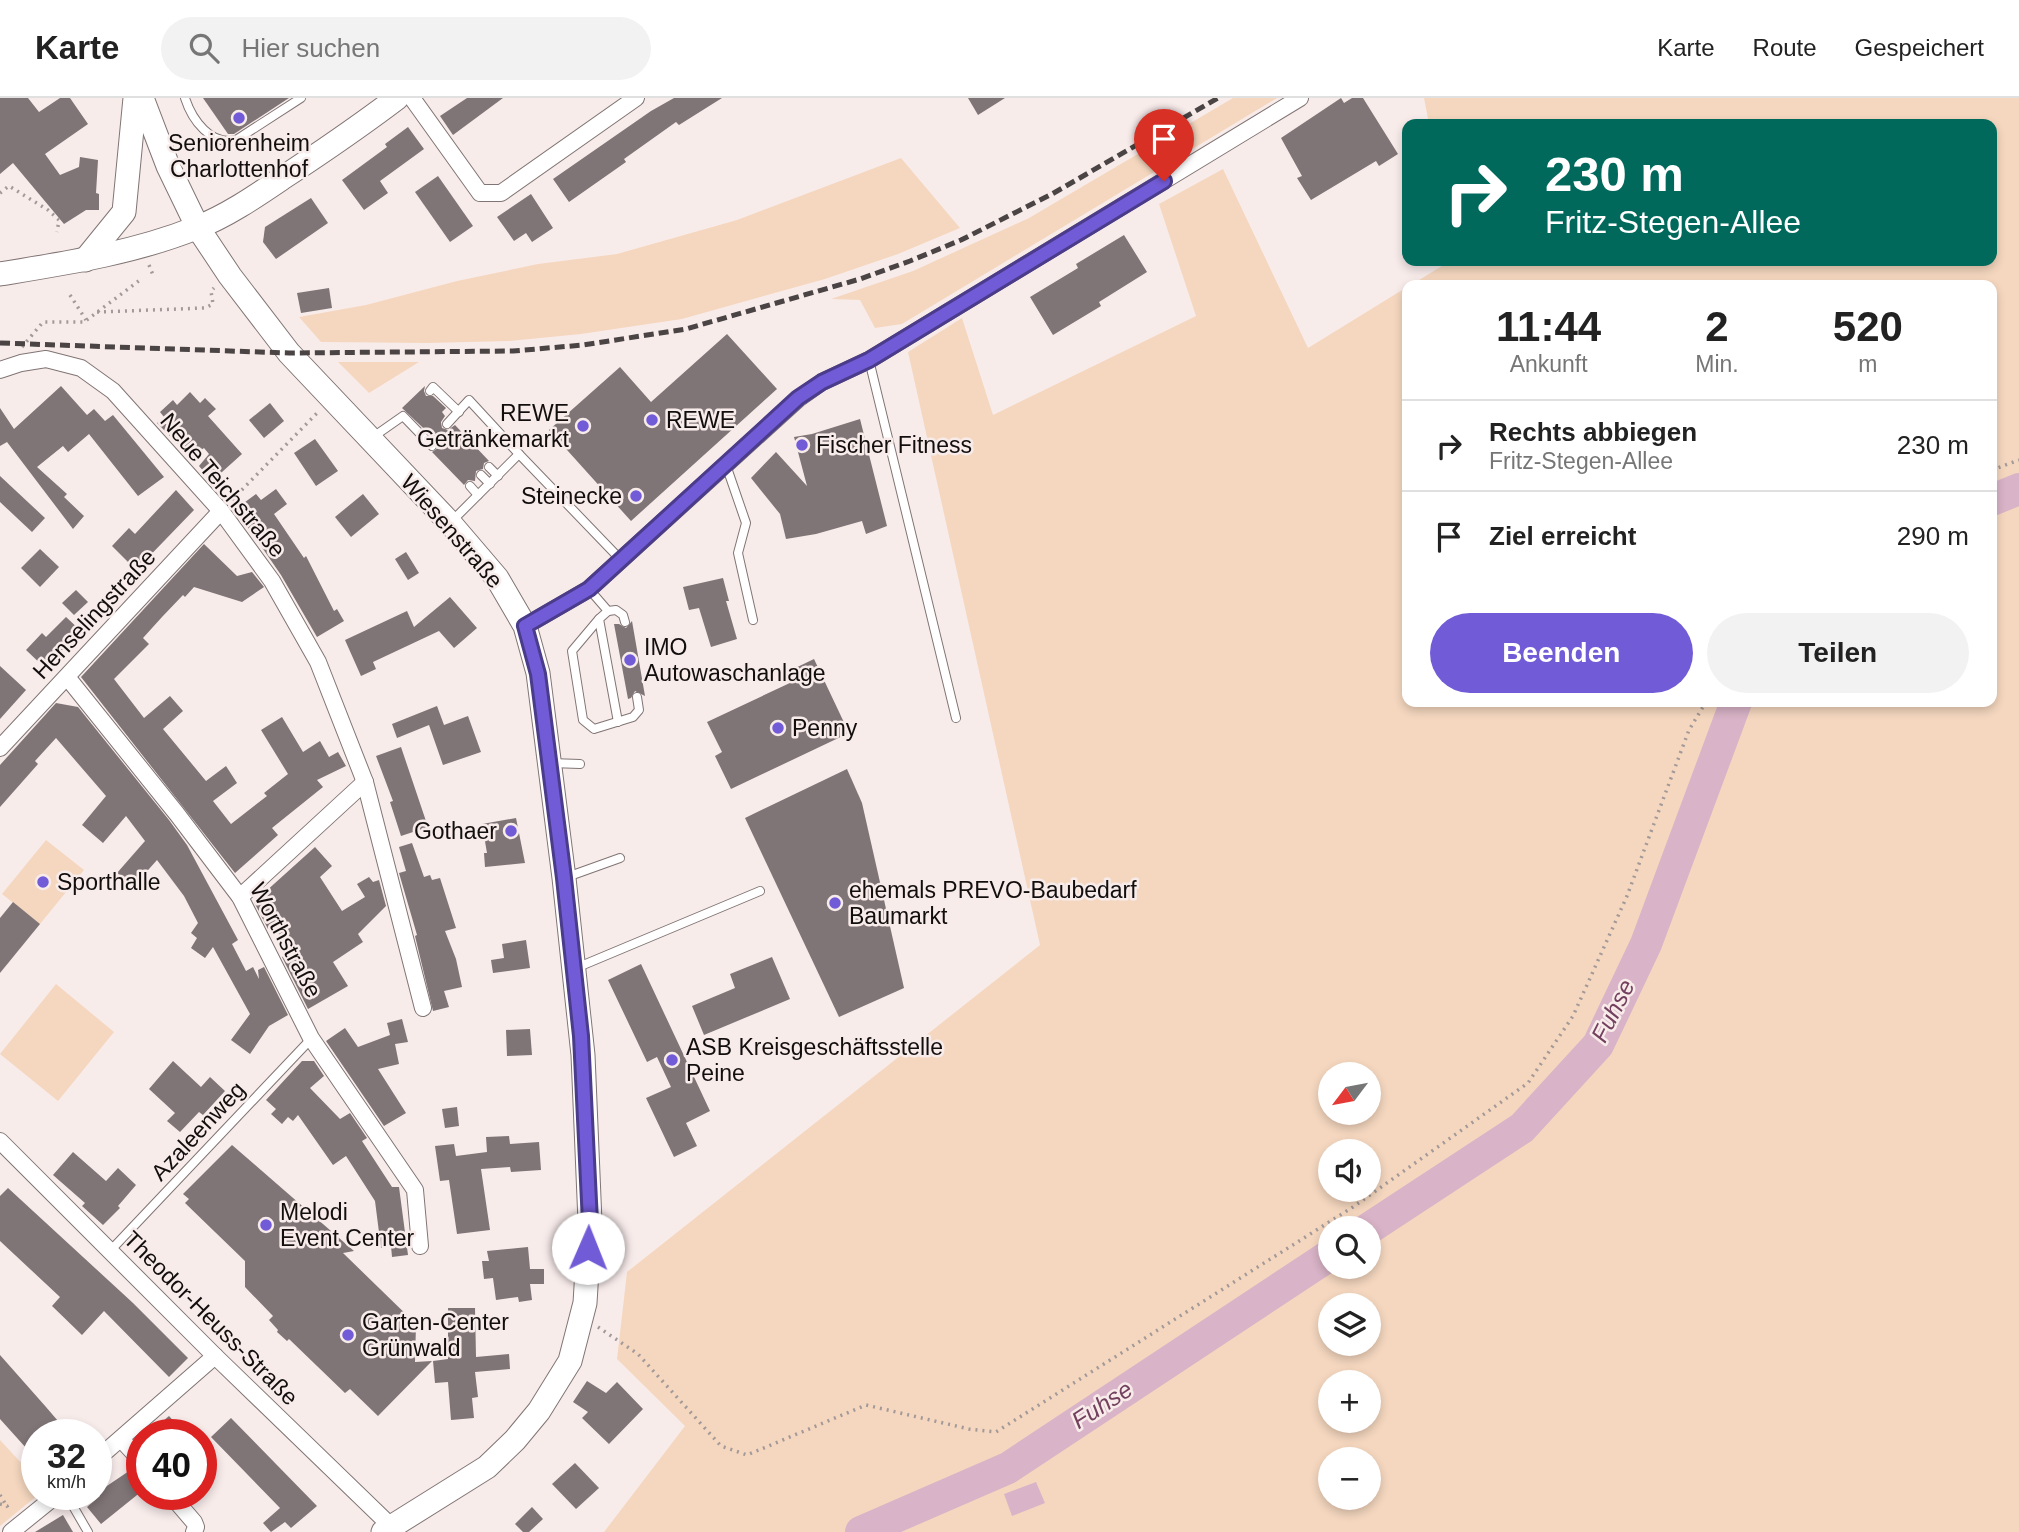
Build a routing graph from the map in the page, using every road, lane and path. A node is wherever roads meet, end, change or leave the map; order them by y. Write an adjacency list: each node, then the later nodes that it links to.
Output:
1 (135, 98): 12 (street)
2 (142, 98): 10 (street, Wiesenstraße)
3 (185, 98): 4 (lane)
4 (301, 98)
5 (397, 98): 10 (street)
6 (412, 98): 7 (street)
7 (636, 98)
8 (1300, 98): 20 (street)
9 (0, 193): 11 (path)
10 (198, 228): 12 (street); 23 (street, Wiesenstraße)
11 (57, 232)
12 (85, 260): 13 (street)
13 (0, 274)
14 (140, 280): 17 (path)
15 (211, 290): 17 (path)
16 (70, 295): 18 (path)
17 (97, 312): 18 (path)
18 (86, 321): 19 (path)
19 (20, 353)
20 (869, 360): 30 (street); 50 (lane)
21 (0, 370): 38 (street, Neue Teichstraße)
22 (430, 391): 24 (lane)
23 (331, 399): 26 (street, Wiesenstraße); 38 (path)
24 (459, 412): 25 (lane); 28 (lane)
25 (447, 426)
26 (370, 439): 27 (lane); 39 (street, Wiesenstraße)
27 (431, 442)
28 (519, 454): 34 (lane); 40 (lane)
29 (2019, 460): 32 (path)
30 (726, 465): 40 (street); 44 (lane)
31 (489, 467): 34 (lane)
32 (1997, 468)
33 (481, 475): 35 (lane)
34 (498, 476): 35 (lane)
35 (490, 484): 37 (lane)
36 (470, 486): 37 (lane)
37 (478, 495): 39 (lane)
38 (221, 511): 47 (street, Henselingstraße); 55 (street, Neue Teichstraße)
39 (450, 523): 46 (street, Wiesenstraße)
40 (622, 560): 41 (street)
41 (589, 589): 42 (lane); 46 (street)
42 (608, 611): 43 (lane); 45 (lane)
43 (600, 619): 51 (lane); 51 (lane)
44 (752, 620)
45 (625, 622)
46 (525, 626): 53 (street, Wiesenstraße)
47 (67, 677): 52 (street, Henselingstraße); 59 (street, Worthstraße)
48 (637, 697): 51 (lane)
49 (1703, 707): 66 (path)
50 (956, 718)
51 (618, 722)
52 (0, 748)
53 (550, 763): 54 (lane); 57 (street, Wiesenstraße)
54 (580, 764)
55 (365, 782): 59 (street); 61 (street, Neue Teichstraße)
56 (620, 858): 57 (lane)
57 (564, 878): 60 (street, Wiesenstraße)
58 (760, 891): 60 (lane)
59 (240, 897): 62 (street, Worthstraße)
60 (573, 969): 66 (street, Wiesenstraße)
61 (422, 1007)
62 (312, 1038): 64 (street, Worthstraße); 65 (lane, Azaleenweg)
63 (0, 1141): 65 (street, Theodor-Heuss-Straße)
64 (420, 1246)
65 (111, 1250): 67 (street, Theodor-Heuss-Straße)
66 (582, 1316): 76 (street, Wiesenstraße)
67 (215, 1356): 68 (street); 76 (street, Theodor-Heuss-Straße)
68 (121, 1439): 69 (street); 70 (street)
69 (126, 1444)
70 (112, 1447)
71 (0, 1495): 72 (path)
72 (7, 1506)
73 (38, 1510): 77 (street)
74 (75, 1510): 78 (lane)
75 (184, 1510): 79 (street)
76 (390, 1530)
77 (10, 1532)
78 (88, 1532)
79 (194, 1532)

